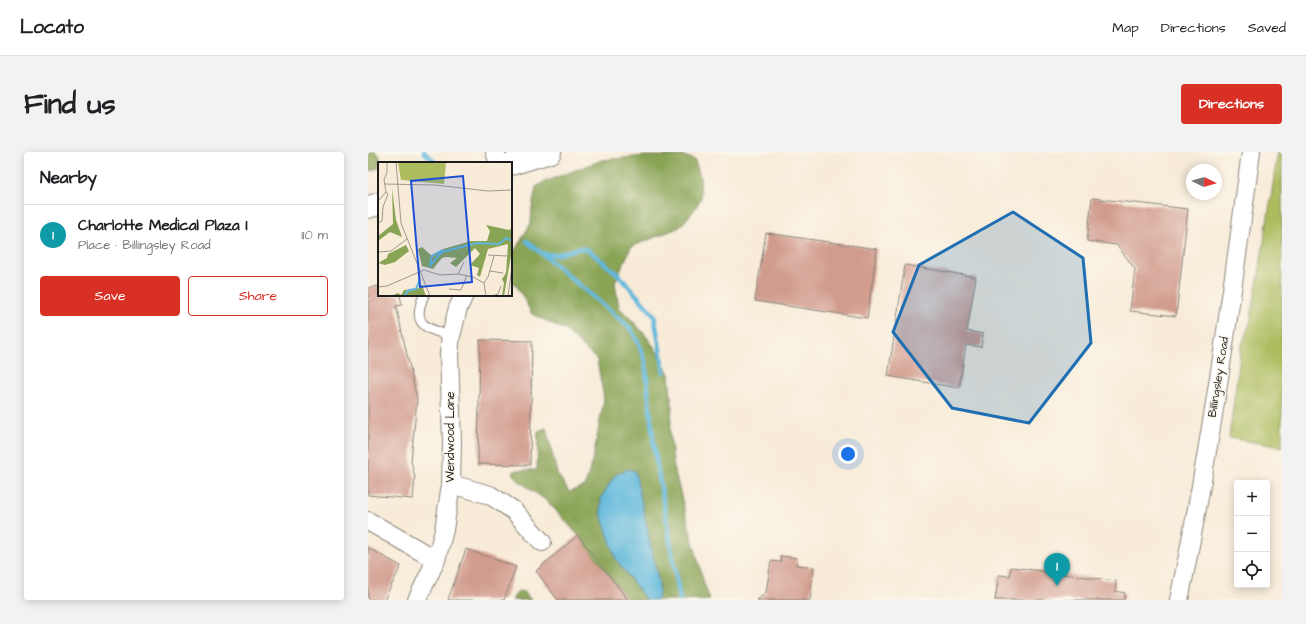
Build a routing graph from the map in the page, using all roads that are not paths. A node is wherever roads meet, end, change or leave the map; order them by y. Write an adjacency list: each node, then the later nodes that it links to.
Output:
1 (495, 152): 4 (street)
2 (550, 152): 5 (main road)
3 (1250, 152): 16 (street, Billingsley Road)
4 (499, 162)
5 (512, 164)
6 (378, 204): 7 (main road)
7 (368, 207)
8 (424, 296): 10 (lane)
9 (464, 296): 10 (street, Wendwood Lane)
10 (451, 336): 11 (street, Wendwood Lane)
11 (451, 484): 13 (street); 14 (street, Wendwood Lane)
12 (368, 521): 14 (street)
13 (542, 542)
14 (436, 560): 15 (street, Wendwood Lane)
15 (417, 600)
16 (1179, 600)

